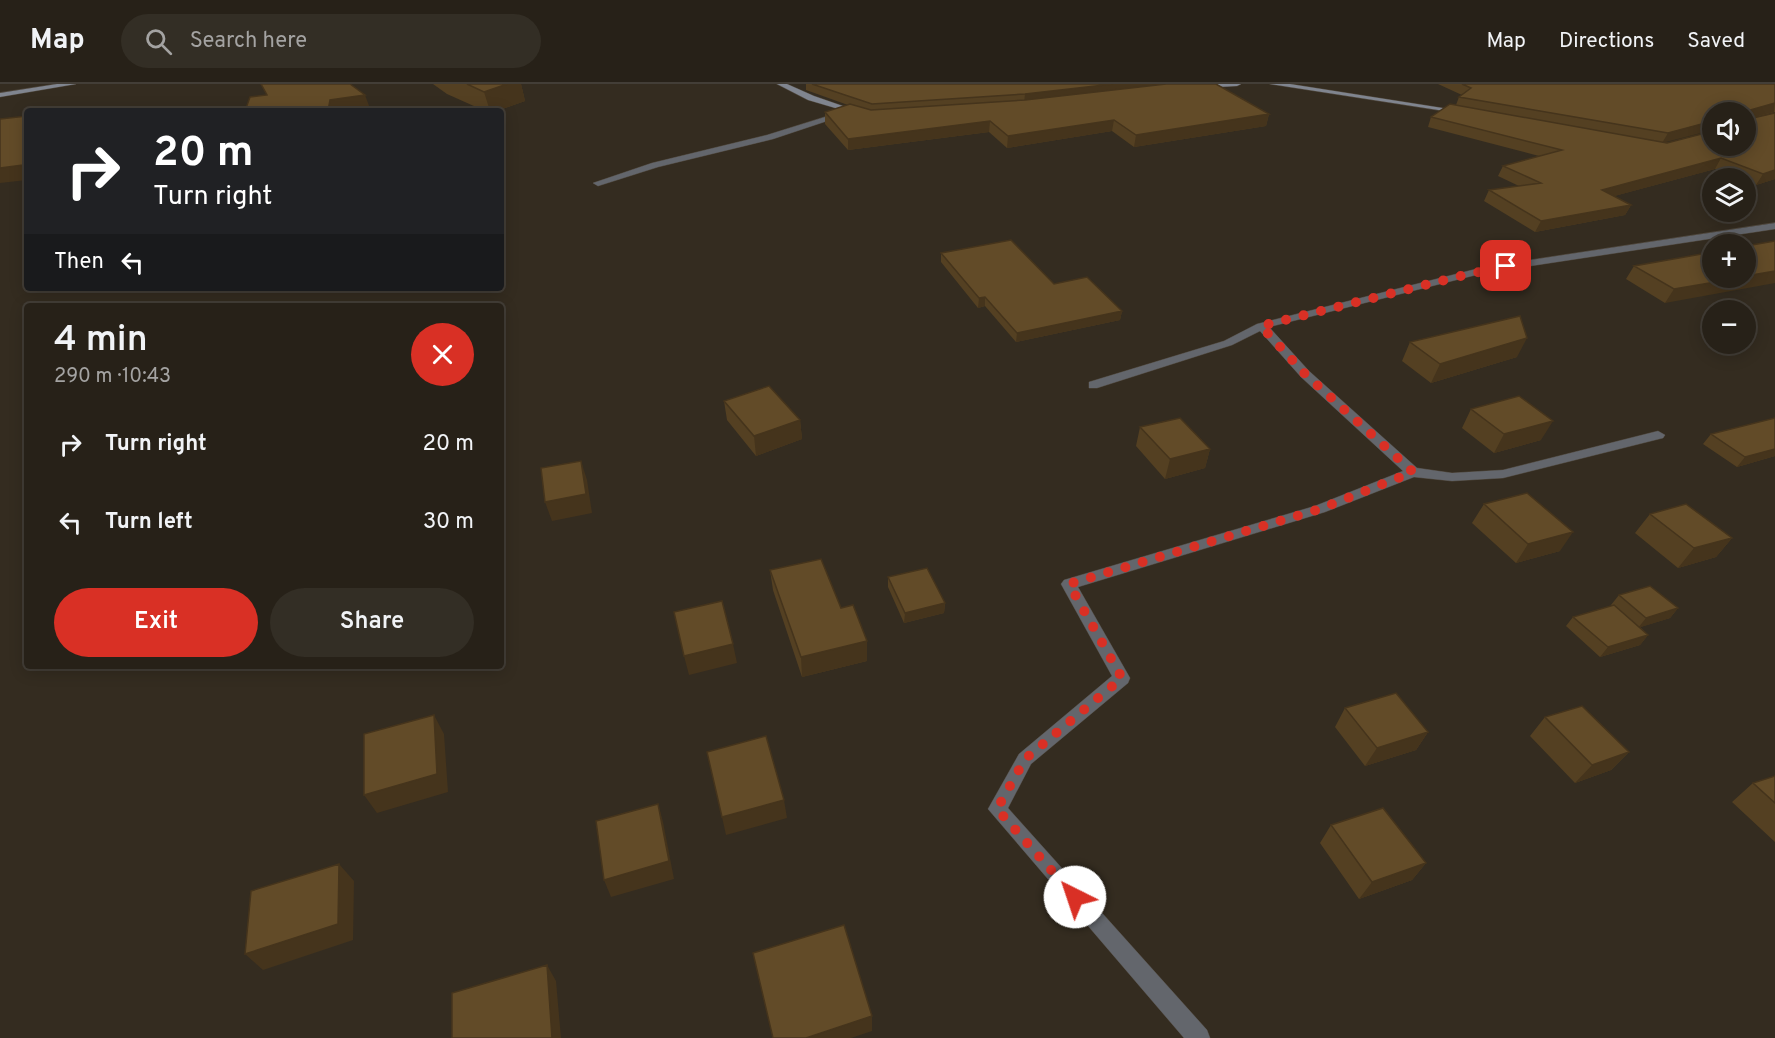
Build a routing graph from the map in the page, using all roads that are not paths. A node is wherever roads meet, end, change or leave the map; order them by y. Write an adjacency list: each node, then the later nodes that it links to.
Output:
1 (72, 84): 6 (main road)
2 (781, 84): 7 (main road)
3 (1237, 84): 5 (main road)
4 (1274, 84): 8 (main road)
5 (1187, 87)
6 (0, 95)
7 (852, 111): 9 (main road); 10 (street)
8 (1471, 113)
9 (871, 117)
10 (598, 183)
11 (1775, 225): 12 (street)
12 (1261, 326): 13 (street); 15 (street)
13 (1093, 385)
14 (1658, 435): 15 (street)
15 (1413, 472): 16 (street)
16 (1199, 1038)

